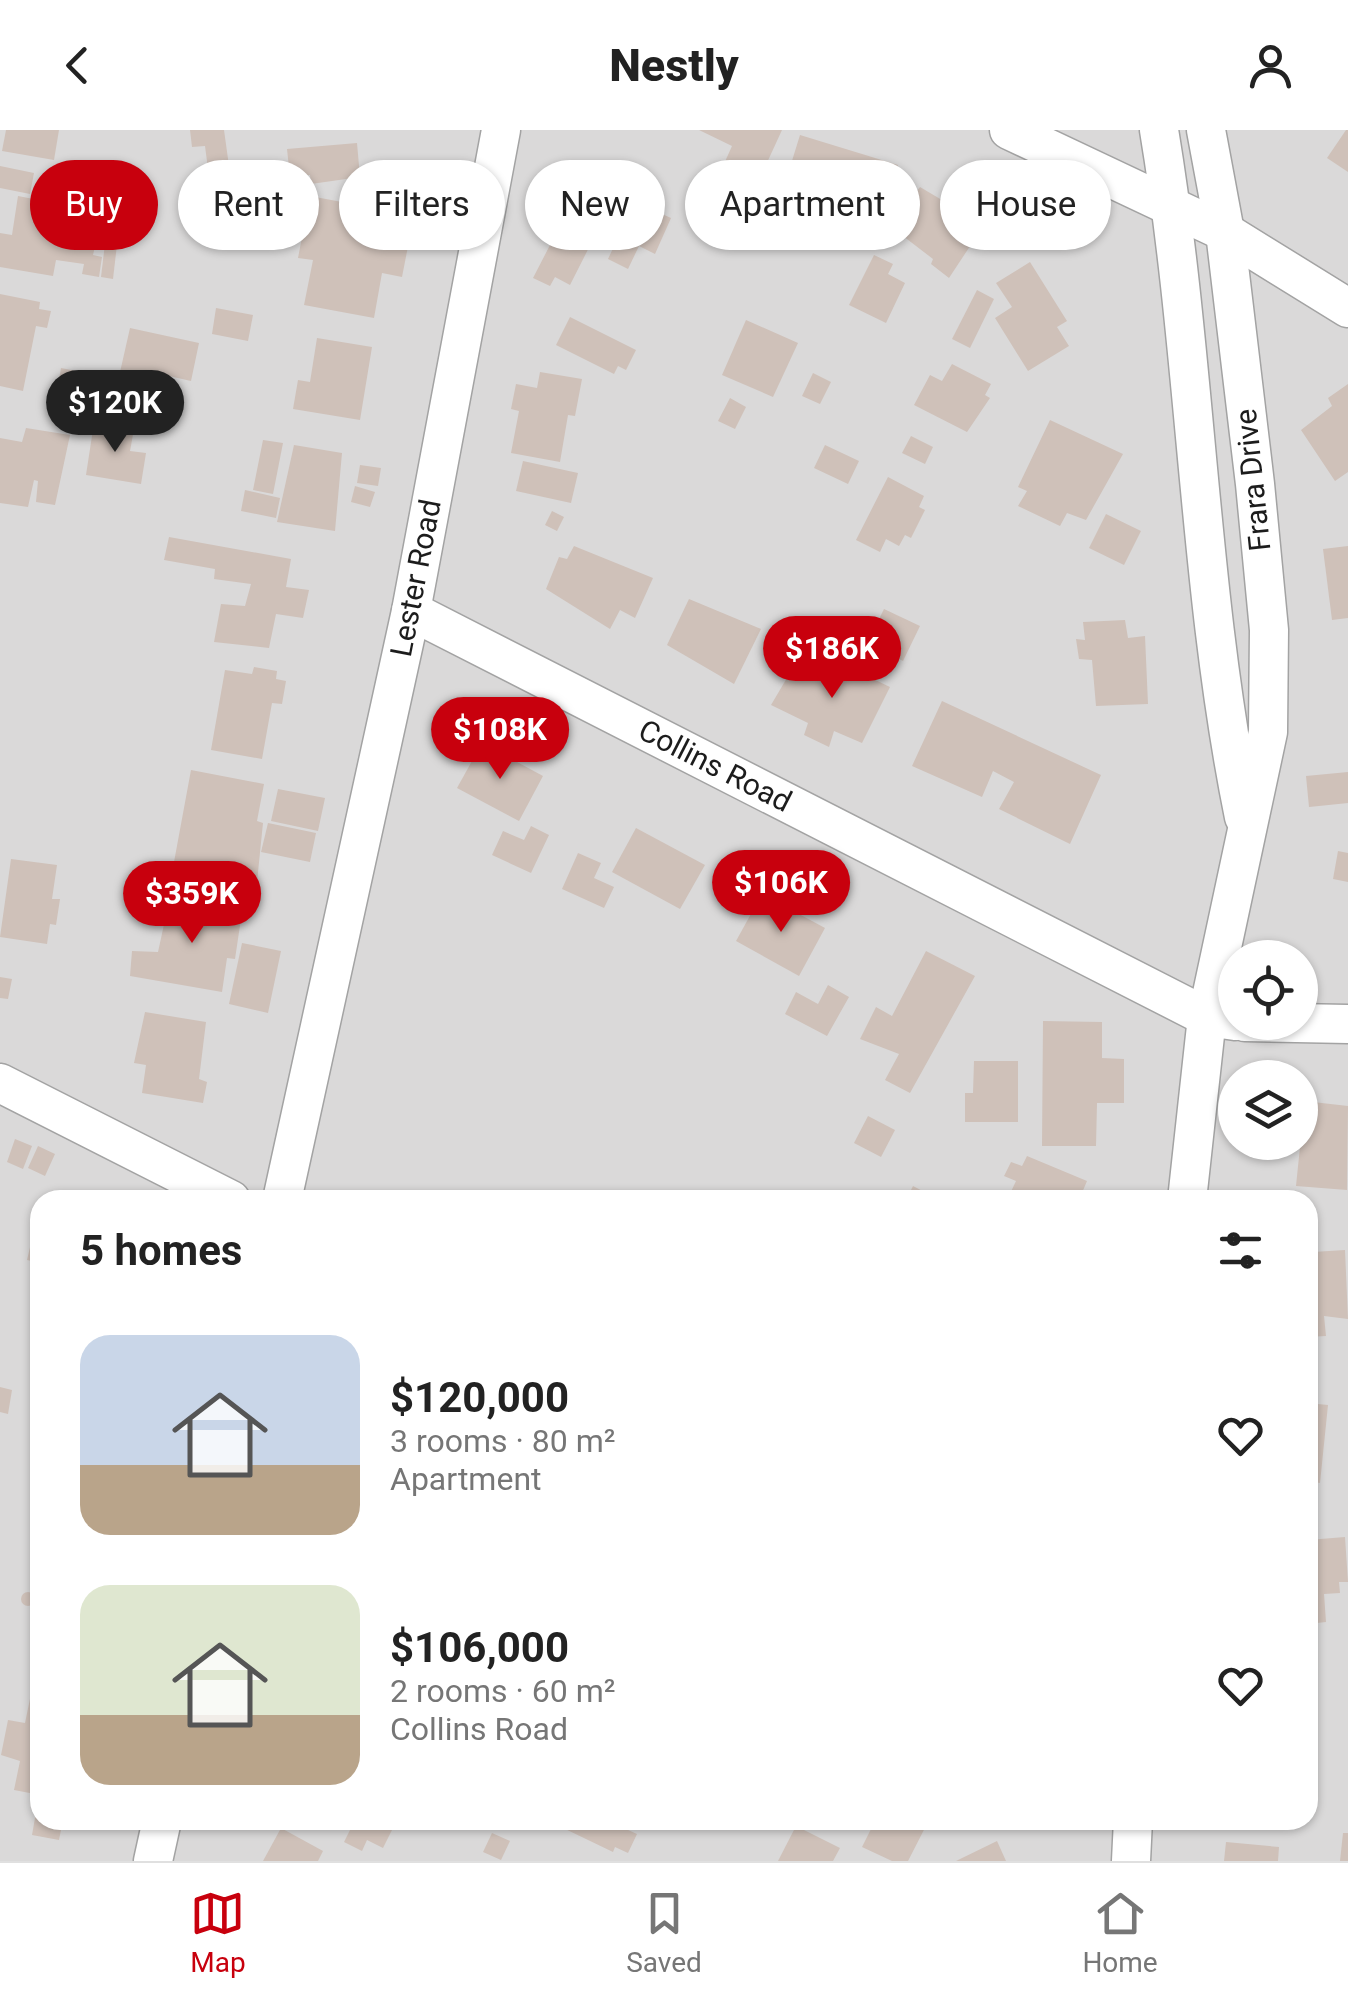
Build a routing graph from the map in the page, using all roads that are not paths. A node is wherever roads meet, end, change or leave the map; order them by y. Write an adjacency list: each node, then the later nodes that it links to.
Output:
1 (500, 130): 8 (street, Lester Road)
2 (1009, 130): 5 (street)
3 (1159, 130): 5 (street, Frara Drive)
4 (1206, 130): 6 (street, Frara Drive)
5 (1172, 210): 6 (street); 9 (street, Frara Drive)
6 (1225, 232): 7 (street); 9 (street, Frara Drive)
7 (1348, 308)
8 (411, 611): 11 (street, Collins Road); 17 (street, Lester Road)
9 (1246, 829): 10 (street, Frara Drive)
10 (1231, 940)
11 (1218, 1017)
12 (1318, 1023): 13 (street)
13 (1348, 1024)
14 (1218, 1035): 18 (street, Frara Drive)
15 (0, 1083): 16 (street)
16 (211, 1190)
17 (284, 1190)
18 (1189, 1190)
19 (160, 1830): 21 (street)
20 (1132, 1830): 22 (street)
21 (153, 1861)
22 (1130, 1861)

